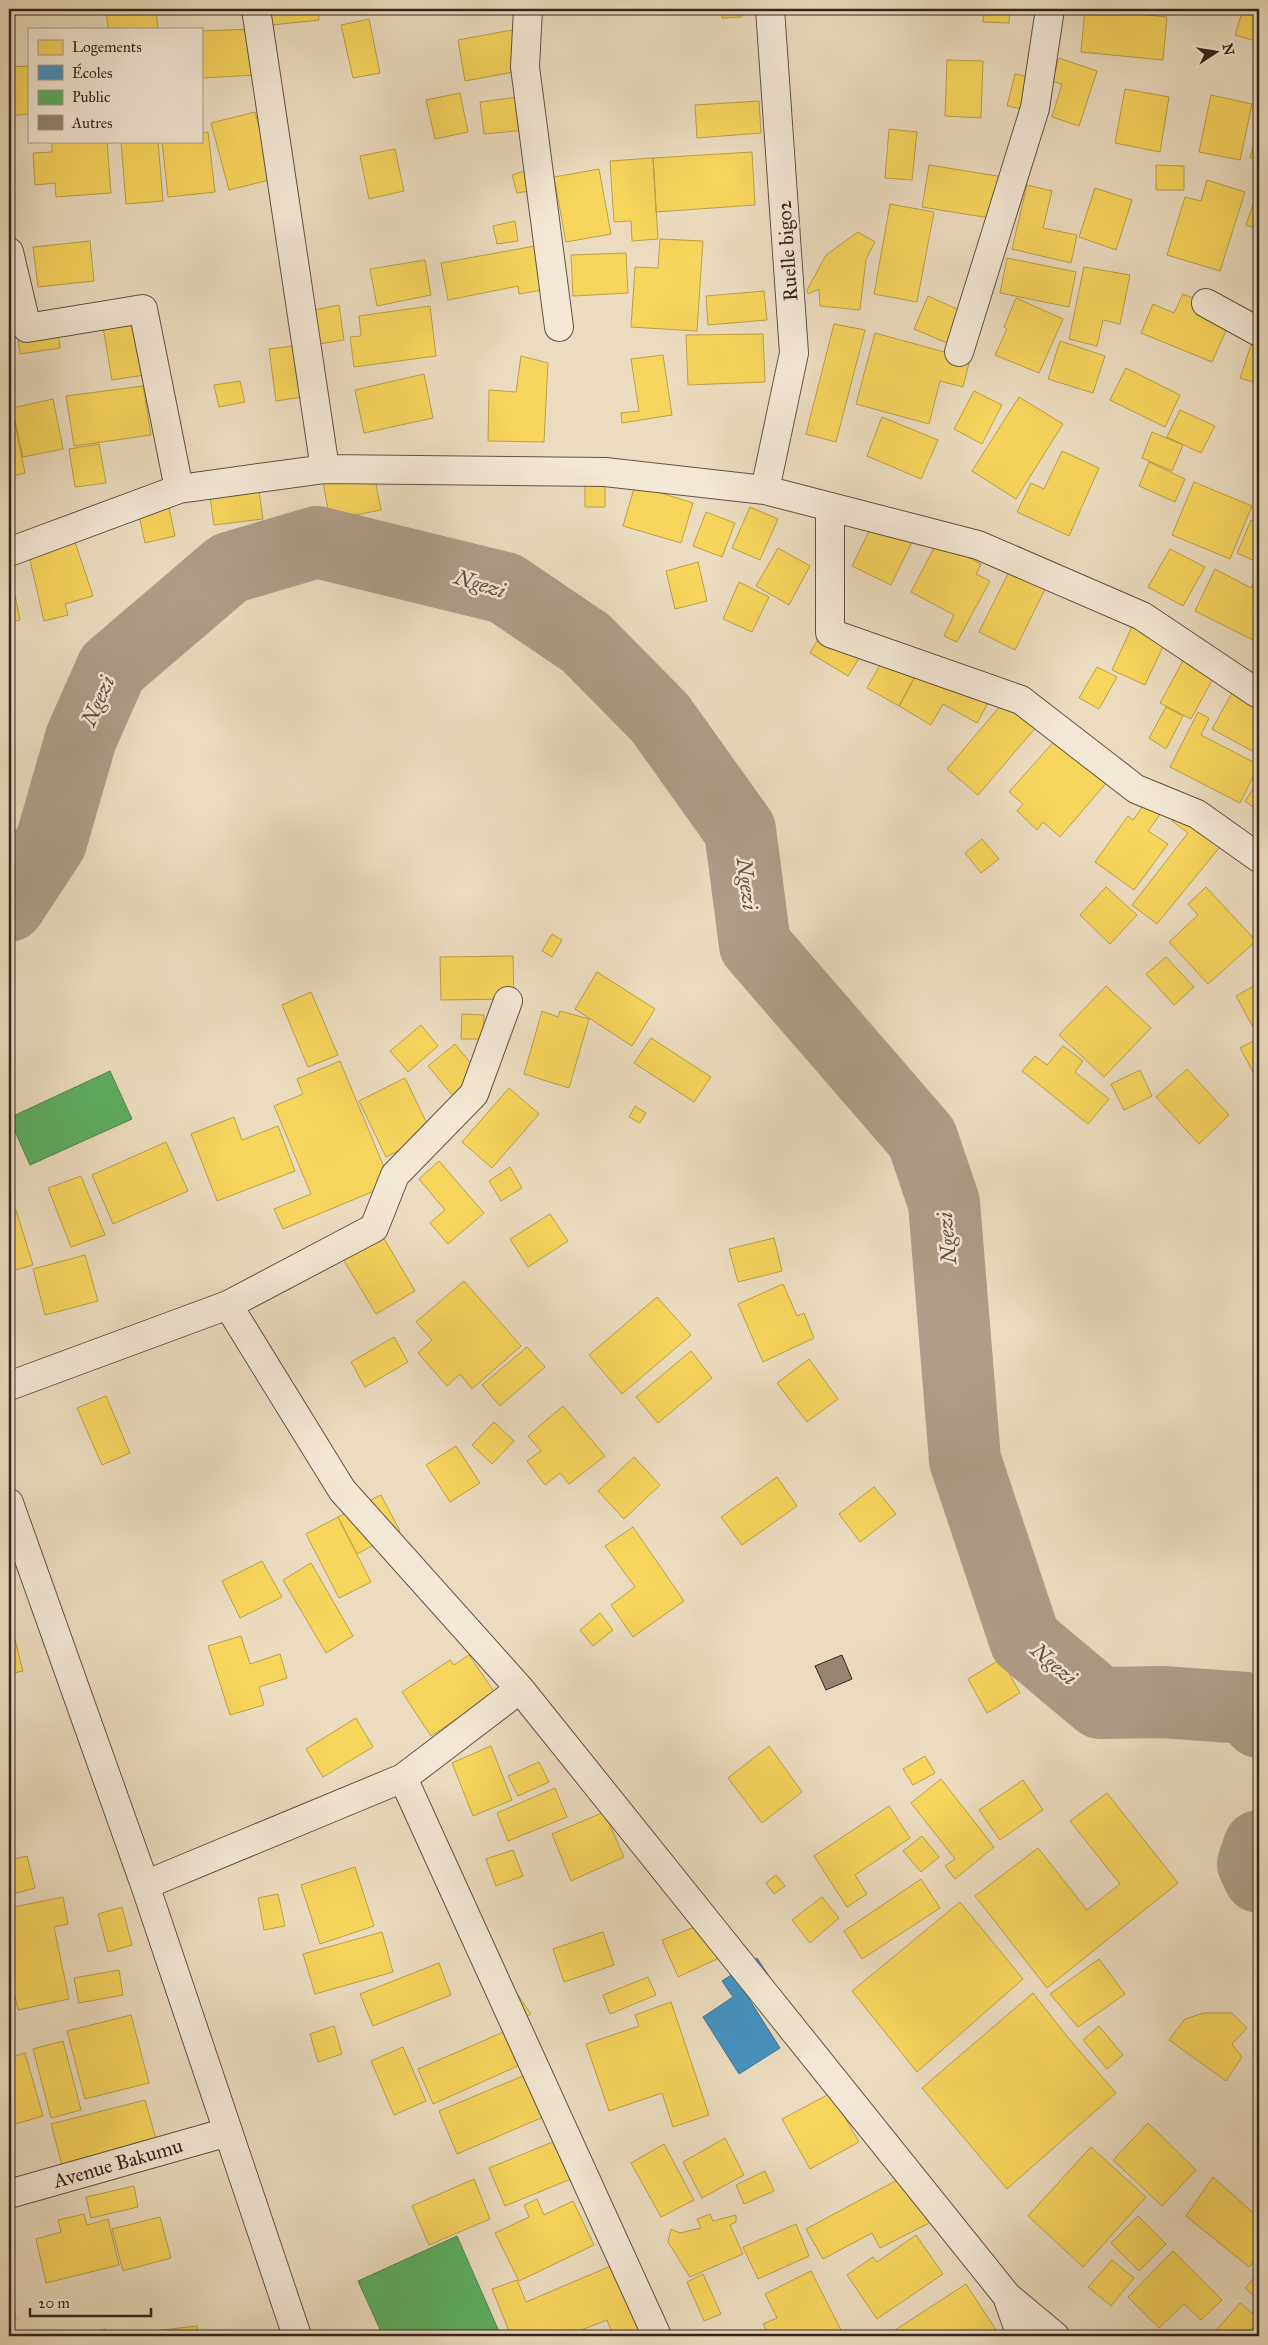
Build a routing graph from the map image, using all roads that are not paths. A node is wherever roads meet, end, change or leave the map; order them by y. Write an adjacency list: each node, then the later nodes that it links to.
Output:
1 (256, 9): 11 (street)
2 (528, 9): 7 (street)
3 (770, 9): 13 (street, Ruelle bigo2)
4 (1050, 9): 10 (street)
5 (9, 252): 8 (street)
6 (1206, 303): 9 (street)
7 (559, 327)
8 (18, 329): 12 (street)
9 (1259, 332)
10 (959, 352)
11 (325, 469): 12 (street); 13 (street)
12 (179, 489): 15 (street)
13 (765, 490): 14 (street)
14 (830, 507): 16 (street); 17 (street)
15 (9, 552)
16 (1259, 688)
17 (1259, 858)
18 (508, 1001): 19 (street)
19 (228, 1305): 20 (street); 22 (street)
20 (9, 1386)
21 (9, 1503): 24 (street)
22 (520, 1689): 23 (street); 27 (street)
23 (403, 1778): 24 (street); 29 (street)
24 (145, 1885): 25 (street)
25 (228, 2132): 26 (street, Avenue Bakumu); 28 (street)
26 (9, 2194)
27 (1007, 2296): 30 (street); 31 (street)
28 (297, 2336)
29 (657, 2336)
30 (1021, 2336)
31 (1055, 2336)

